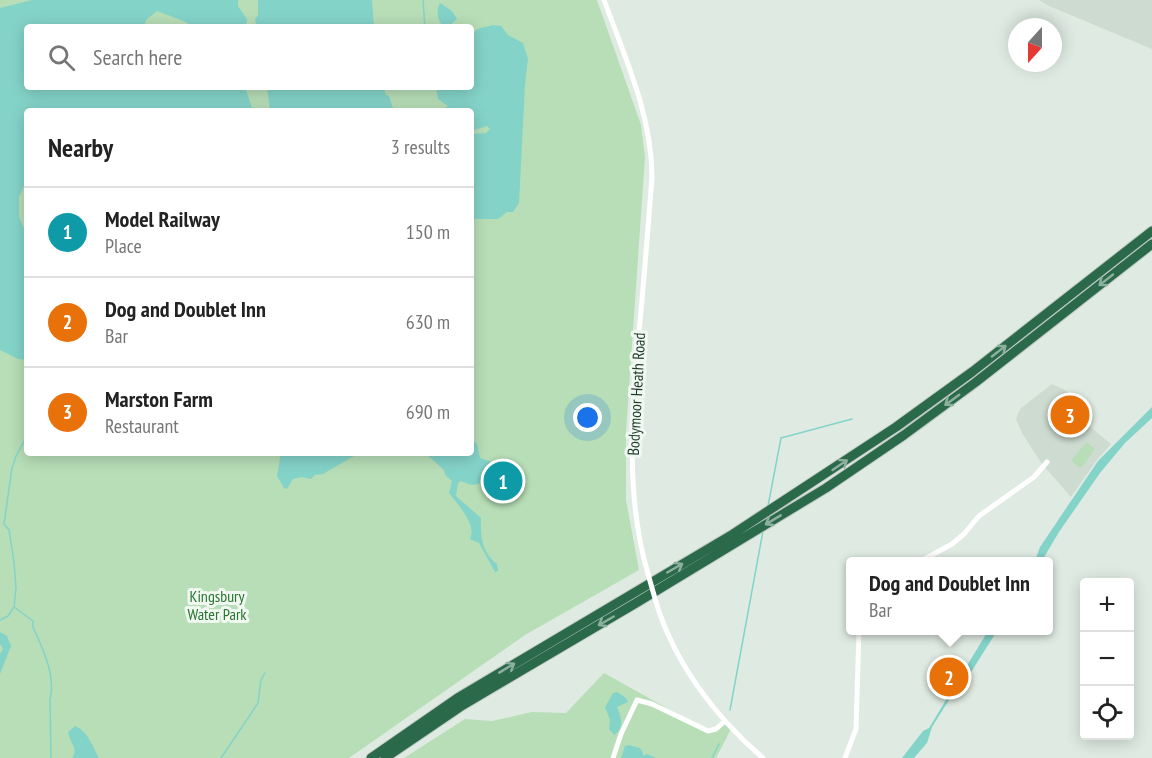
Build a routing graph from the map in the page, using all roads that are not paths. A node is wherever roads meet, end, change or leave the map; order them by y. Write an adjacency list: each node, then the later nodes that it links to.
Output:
1 (604, 0): 7 (street, Bodymoor Heath Road, bridge)
2 (1152, 231): 8 (highway, one-way to 2)
3 (1152, 244): 9 (highway, one-way to 9)
4 (1047, 462): 5 (street)
5 (927, 557)
6 (859, 635): 12 (street)
7 (725, 721): 10 (street); 11 (street, Bodymoor Heath Road)
8 (371, 758)
9 (386, 758)
10 (613, 758)
11 (762, 758)
12 (845, 758)

